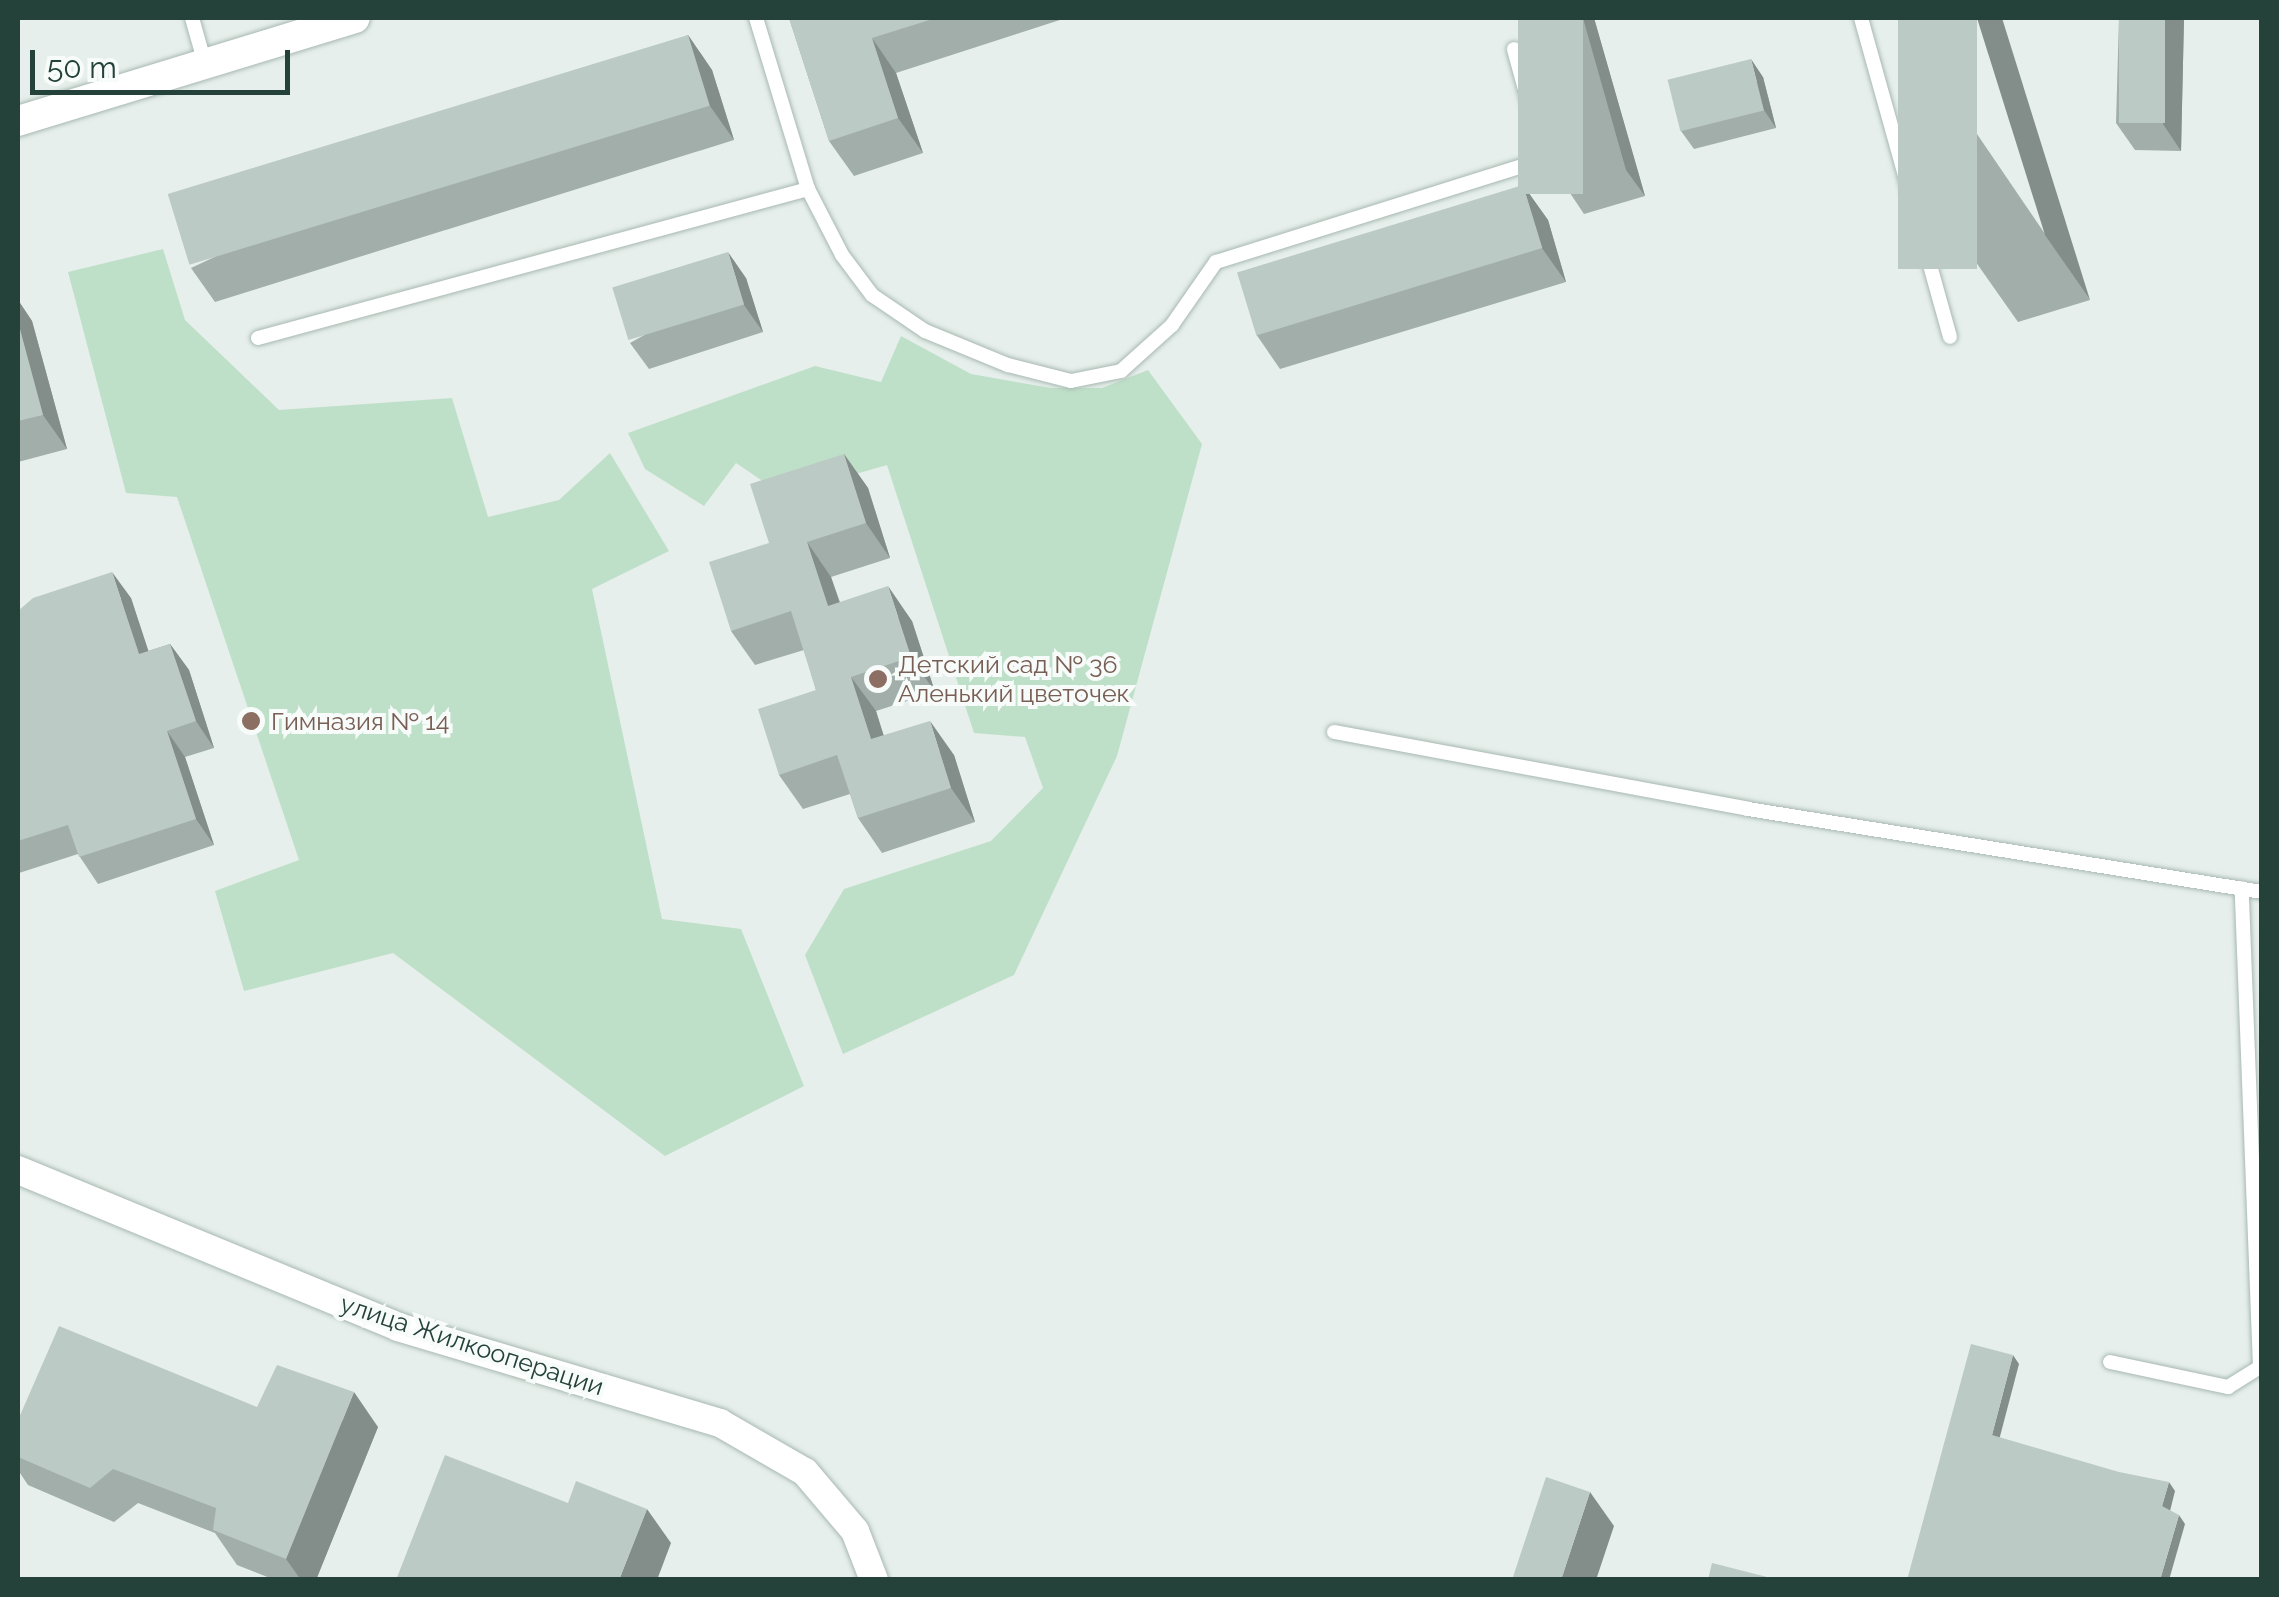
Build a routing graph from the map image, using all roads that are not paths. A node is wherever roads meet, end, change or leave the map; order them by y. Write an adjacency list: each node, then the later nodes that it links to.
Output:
1 (192, 18): 6 (lane)
2 (355, 18): 6 (main road)
3 (756, 18): 8 (lane)
4 (1861, 18): 9 (lane)
5 (1514, 49): 8 (lane)
6 (205, 64): 7 (main road)
7 (18, 120)
8 (808, 189): 10 (lane)
9 (1950, 337)
10 (258, 338)
11 (1334, 732): 12 (lane)
12 (2242, 888): 13 (lane); 15 (lane)
13 (2262, 892)
14 (18, 1170): 16 (street, улица Жилкооперации)
15 (2110, 1362)
16 (874, 1580)

